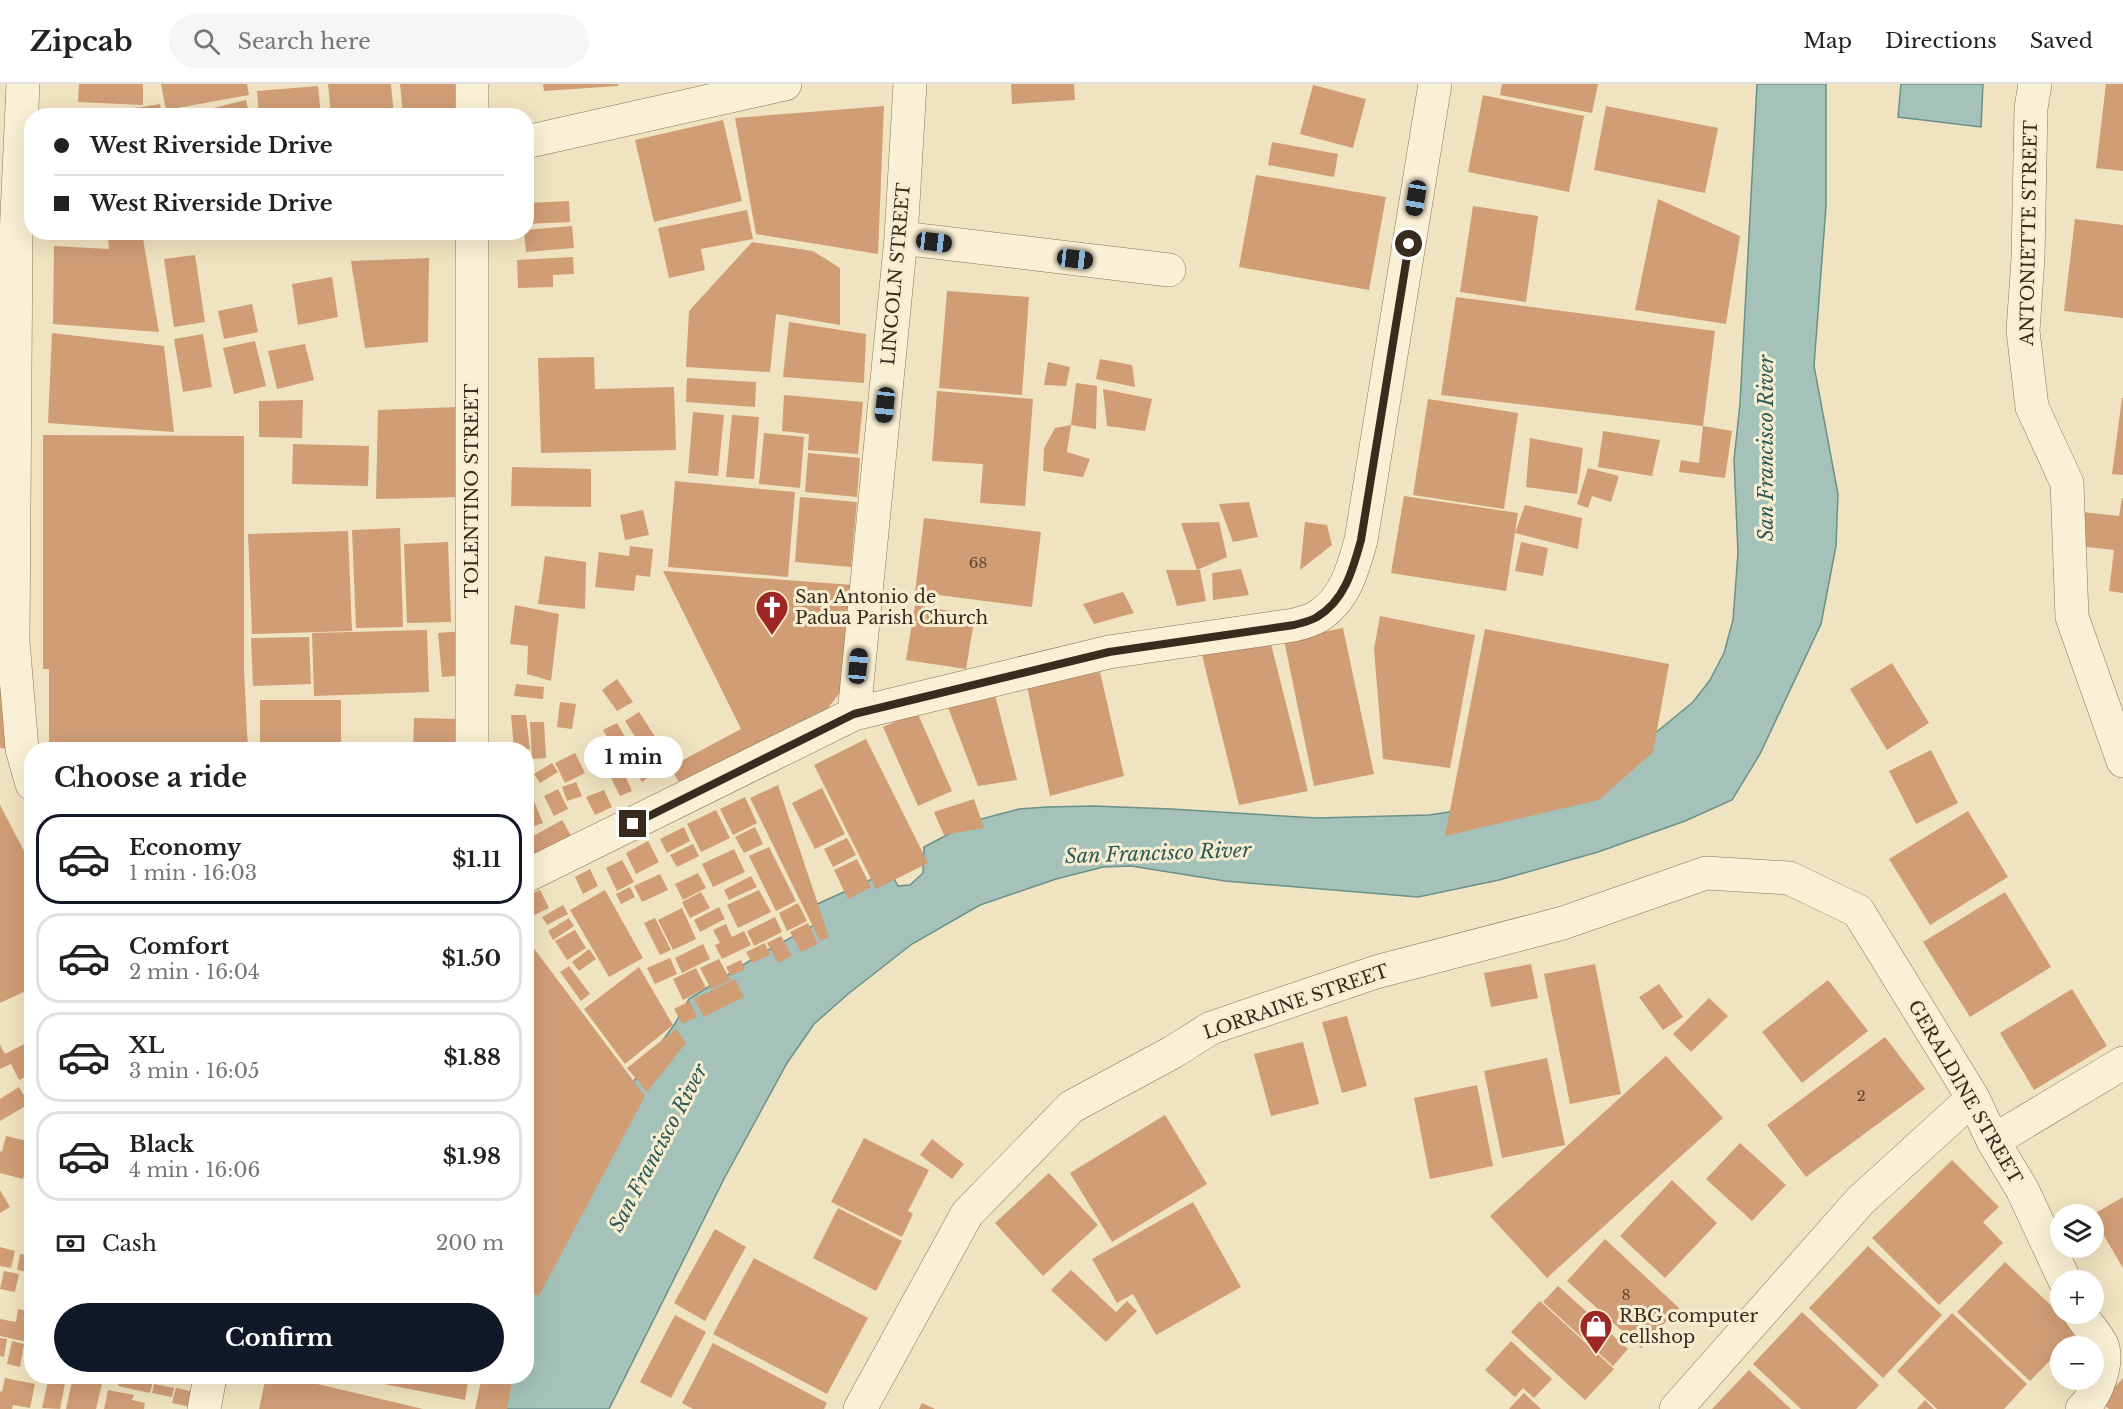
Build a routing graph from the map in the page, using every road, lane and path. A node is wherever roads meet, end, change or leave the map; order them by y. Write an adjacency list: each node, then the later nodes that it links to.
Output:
1 (23, 84): 9 (street)
2 (471, 84): 7 (street)
3 (785, 84): 8 (street)
4 (910, 84): 10 (street, LINCOLN STREET)
5 (1435, 84): 13 (street)
6 (2035, 84): 16 (street, ANTONIETTE STREET)
7 (472, 108)
8 (534, 140)
9 (17, 236): 15 (street)
10 (901, 238): 12 (street); 13 (street, LINCOLN STREET)
11 (472, 240): 14 (street, TOLENTINO STREET)
12 (1169, 270)
13 (854, 714): 17 (street)
14 (472, 742)
15 (24, 755)
16 (2123, 761)
17 (534, 872)
18 (1790, 878): 20 (street, GERALDINE STREET); 28 (street, LORRAINE STREET)
19 (2123, 1063): 21 (street)
20 (1973, 1098): 21 (street, GERALDINE STREET); 29 (street)
21 (1993, 1141): 22 (street, GERALDINE STREET)
22 (2060, 1270)
23 (2089, 1324): 24 (street)
24 (2113, 1352): 26 (street)
25 (209, 1384): 27 (street)
26 (2088, 1407)
27 (204, 1409)
28 (860, 1409)
29 (1676, 1409)

